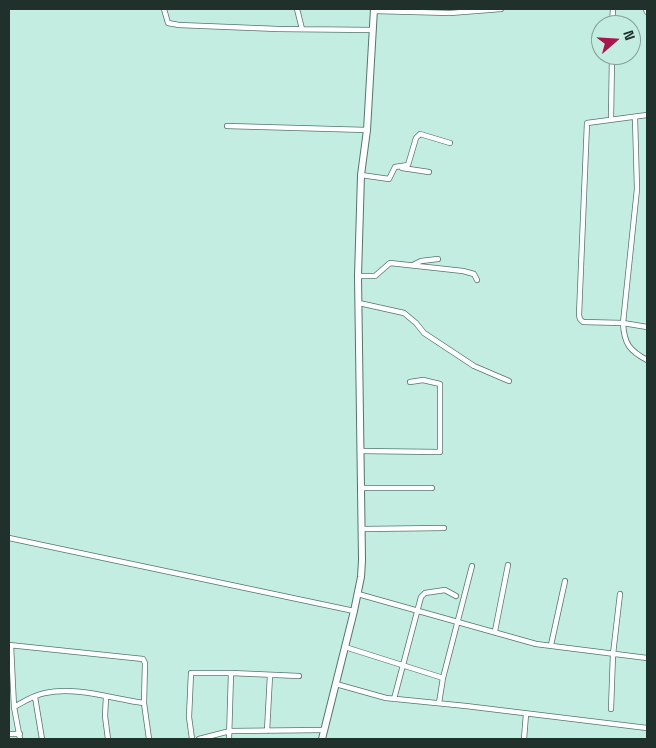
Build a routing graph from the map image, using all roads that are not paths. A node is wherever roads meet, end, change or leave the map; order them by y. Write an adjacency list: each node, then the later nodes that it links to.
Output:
1 (164, 9): 6 (street)
2 (297, 9): 6 (street)
3 (501, 9): 5 (street)
4 (374, 10): 5 (street); 7 (main road)
5 (472, 10)
6 (302, 29): 7 (street)
7 (373, 30): 13 (main road)
8 (612, 65): 11 (street)
9 (647, 115): 10 (street)
10 (636, 118): 11 (street); 23 (street)
11 (611, 119): 23 (street)
12 (227, 126): 13 (street)
13 (367, 130): 17 (main road)
14 (450, 143): 15 (street)
15 (396, 167): 16 (street); 17 (street)
16 (429, 172)
17 (361, 175): 20 (main road)
18 (438, 259): 19 (street)
19 (413, 265): 20 (street); 21 (street)
20 (358, 276): 22 (main road)
21 (477, 280)
22 (359, 303): 26 (street); 28 (main road)
23 (622, 323): 24 (street); 25 (street)
24 (647, 327)
25 (647, 360)
26 (510, 381)
27 (410, 382): 28 (street)
28 (360, 451): 29 (main road)
29 (362, 488): 30 (street); 32 (main road)
30 (432, 488)
31 (444, 528): 32 (street)
32 (362, 529): 37 (main road)
33 (9, 538): 40 (street)
34 (508, 565): 43 (street)
35 (472, 566): 42 (street)
36 (564, 581): 44 (street)
37 (358, 594): 40 (main road); 41 (street)
38 (620, 594): 47 (street)
39 (456, 596): 41 (street)
40 (354, 611): 46 (main road)
41 (418, 611): 42 (street); 49 (street)
42 (459, 622): 43 (street); 53 (street)
43 (495, 631): 44 (street)
44 (551, 645): 47 (street)
45 (10, 646): 59 (street); 60 (street)
46 (345, 647): 49 (street); 54 (main road)
47 (613, 654): 48 (street); 61 (street)
48 (647, 658)
49 (403, 666): 53 (street); 57 (street)
50 (231, 673): 51 (street); 66 (street); 72 (street)
51 (270, 675): 52 (street); 65 (street)
52 (299, 676)
53 (443, 678): 58 (street)
54 (336, 684): 57 (street); 64 (main road)
55 (35, 697): 56 (street); 60 (street); 69 (street)
56 (106, 697): 59 (street); 70 (street)
57 (394, 699): 58 (street)
58 (439, 703): 62 (street)
59 (144, 704): 71 (street)
60 (14, 707): 68 (street)
61 (611, 709)
62 (526, 714): 63 (street); 76 (street)
63 (647, 728)
64 (324, 730): 65 (street); 75 (main road)
65 (267, 731): 66 (street)
66 (230, 732): 73 (street); 74 (street)
67 (9, 734): 68 (street)
68 (20, 737)
69 (42, 739)
70 (108, 739)
71 (149, 739)
72 (192, 739)
73 (199, 739)
74 (229, 739)
75 (322, 739)
76 (524, 739)

